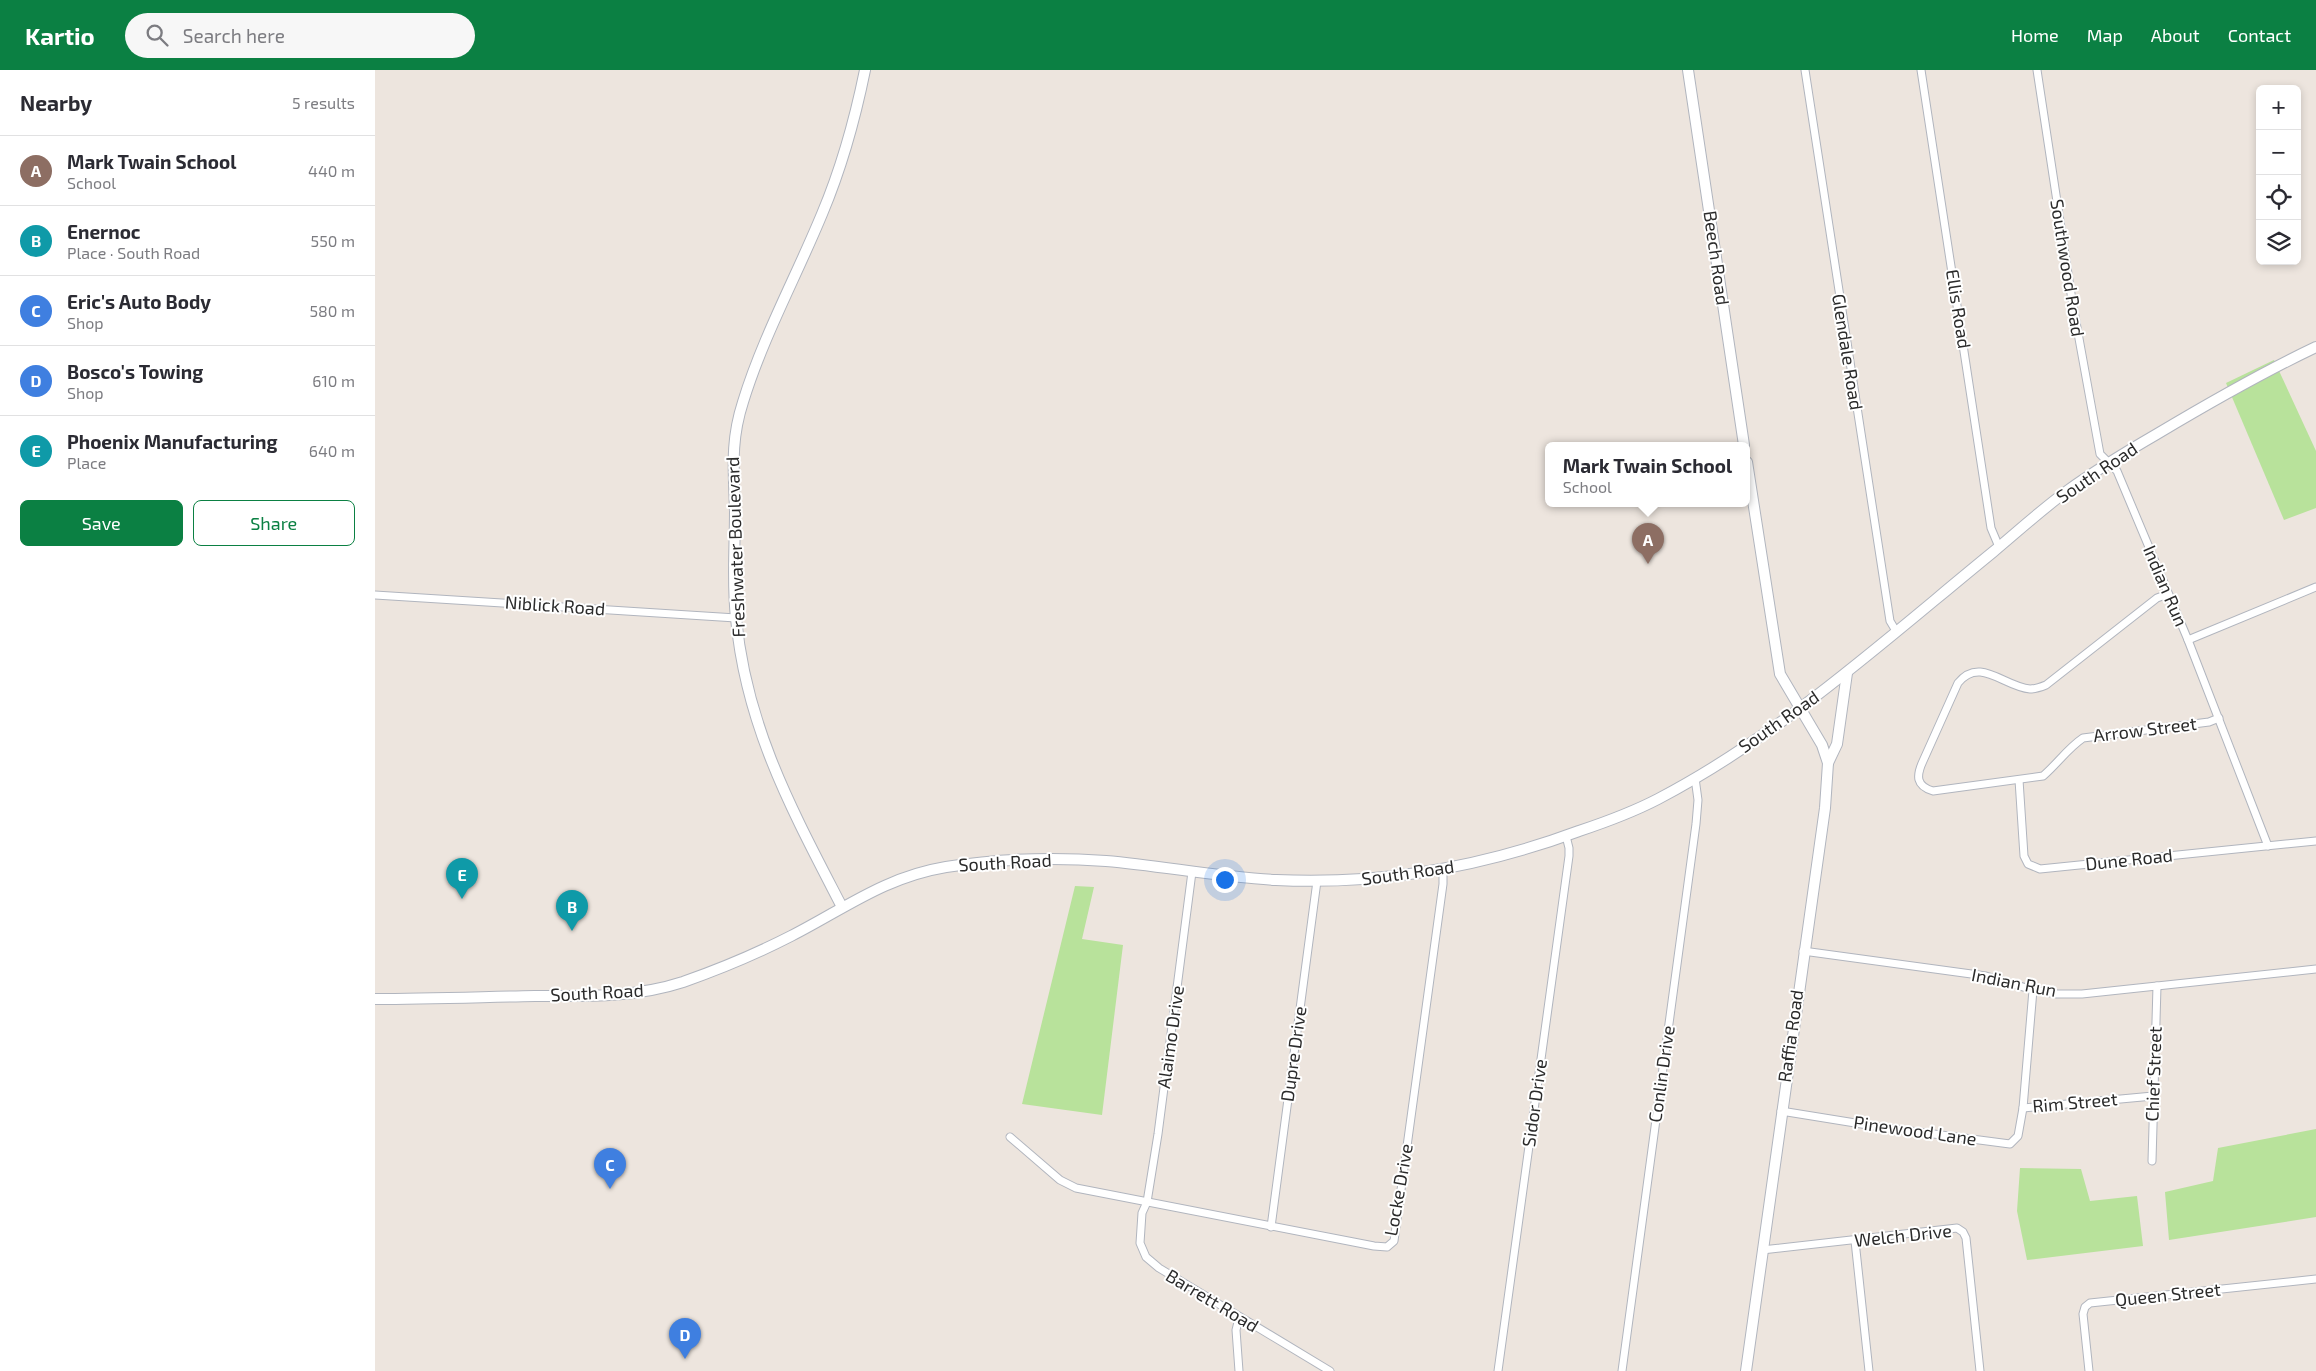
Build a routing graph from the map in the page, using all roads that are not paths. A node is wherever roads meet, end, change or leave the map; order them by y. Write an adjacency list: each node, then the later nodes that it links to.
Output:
1 (865, 70): 14 (main road, Freshwater Boulevard)
2 (1688, 70): 7 (main road, Beech Road)
3 (1805, 70): 15 (street, Glendale Road)
4 (1921, 70): 10 (street, Ellis Road)
5 (2037, 70): 8 (street, Southwood Road)
6 (2316, 347): 8 (main road, South Road)
7 (1744, 442)
8 (2109, 462): 10 (main road, South Road); 13 (street, Indian Run)
9 (1750, 482): 18 (main road)
10 (1999, 547): 15 (main road, South Road)
11 (2316, 587): 16 (street, Indian Run)
12 (375, 594): 14 (street, Niblick Road)
13 (2167, 594): 16 (street, Indian Run); 22 (street, Arrow Street)
14 (736, 618): 29 (main road, Freshwater Boulevard)
15 (1896, 631): 17 (main road, South Road)
16 (2188, 640): 19 (street)
17 (1847, 673): 18 (main road, South Road); 20 (main road)
18 (1800, 709): 20 (main road, Raffia Road); 21 (main road, South Road)
19 (2219, 718): 22 (street, Arrow Street); 25 (street, Arrow Street)
20 (1828, 763): 30 (main road, Raffia Road)
21 (1695, 778): 23 (main road, South Road); 49 (street, Conlin Drive)
22 (2019, 780): 25 (street, Dune Road)
23 (1566, 836): 26 (main road, South Road); 48 (street, Sidor Drive)
24 (2316, 841): 25 (street, Dune Road)
25 (2268, 846)
26 (1443, 870): 28 (main road, South Road); 41 (street, Locke Drive)
27 (1193, 872): 28 (main road, South Road); 29 (main road, South Road); 40 (street, Alaimo Drive)
28 (1317, 881): 41 (street, Dupre Drive)
29 (842, 907): 34 (main road, South Road)
30 (1803, 952): 33 (street, Indian Run); 37 (main road, Raffia Road)
31 (2316, 968): 32 (street, Indian Run)
32 (2157, 986): 33 (street, Indian Run); 35 (street, Chief Street)
33 (2033, 990): 36 (street, Rim Street)
34 (375, 999)
35 (2153, 1096): 36 (street, Rim Street); 39 (street, Chief Street)
36 (2023, 1108): 37 (street, Pinewood Lane)
37 (1781, 1110): 43 (main road, Raffia Road)
38 (1010, 1137): 40 (street, Locke Drive)
39 (2152, 1161)
40 (1147, 1202): 41 (street, Locke Drive); 45 (street, Barrett Road)
41 (1271, 1227)
42 (1855, 1241): 43 (street, Welch Drive); 51 (street); 52 (street, Welch Drive)
43 (1762, 1250): 50 (main road, Raffia Road)
44 (2316, 1278): 53 (street, Queen Street)
45 (1239, 1318): 46 (street); 47 (street, Barrett Road)
46 (1239, 1371)
47 (1330, 1371)
48 (1498, 1371)
49 (1622, 1371)
50 (1746, 1371)
51 (1869, 1371)
52 (1980, 1371)
53 (2089, 1371)

